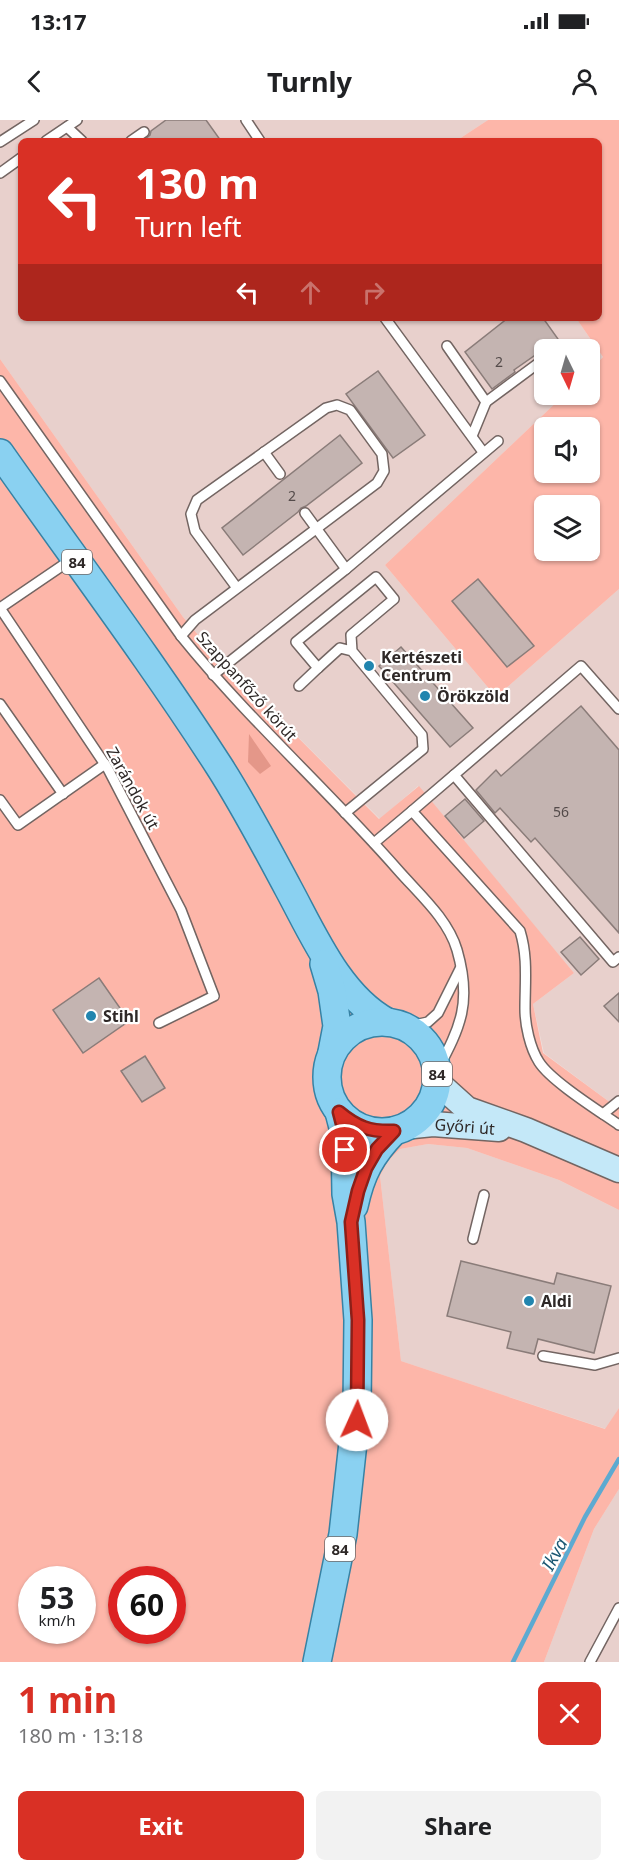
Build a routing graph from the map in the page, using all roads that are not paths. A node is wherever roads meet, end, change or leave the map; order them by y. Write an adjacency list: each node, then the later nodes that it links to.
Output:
1 (34, 120): 10 (lane)
2 (77, 120): 4 (lane)
3 (246, 120): 9 (lane)
4 (67, 127): 6 (lane); 7 (lane)
5 (144, 132): 8 (lane)
6 (50, 138)
7 (79, 138)
8 (135, 138)
9 (259, 138)
10 (0, 142)
11 (18, 160): 12 (lane)
12 (0, 173)
13 (387, 321): 18 (lane)
14 (447, 346): 17 (lane)
15 (534, 366): 17 (lane)
16 (0, 381): 30 (lane, Szappanfőző körút)
17 (486, 402): 18 (lane)
18 (472, 436): 21 (lane)
19 (498, 441): 21 (lane)
20 (264, 452): 23 (lane); 25 (lane); 28 (lane)
21 (483, 452): 27 (lane)
22 (0, 453): 26 (main road, 84)
23 (280, 474)
24 (305, 513): 25 (lane)
25 (316, 529): 27 (lane); 28 (lane)
26 (74, 558): 29 (lane); 44 (main road, 84)
27 (346, 569): 33 (lane)
28 (237, 588): 30 (lane)
29 (0, 608): 37 (lane, Zarándok út)
30 (182, 636): 33 (lane, Szappanfőző körút)
31 (352, 651): 32 (lane); 32 (lane); 42 (lane)
32 (318, 668): 34 (lane)
33 (213, 675): 42 (lane, Szappanfőző körút)
34 (299, 686)
35 (0, 704): 39 (lane)
36 (619, 709): 38 (lane)
37 (105, 764): 39 (lane); 47 (lane, Zarándok út)
38 (454, 775): 41 (lane); 45 (lane)
39 (63, 794): 40 (lane)
40 (0, 800)
41 (412, 811): 43 (lane); 53 (lane)
42 (345, 813): 43 (lane, Szappanfőző körút)
43 (374, 843): 46 (lane, Szappanfőző körút)
44 (320, 948): 48 (main road, 84); 49 (main road, 84)
45 (617, 963)
46 (460, 969): 48 (lane); 50 (lane, Szappanfőző körút)
47 (159, 1023)
48 (396, 1024): 49 (main road); 50 (main road, 84)
49 (332, 1052): 52 (main road, 84)
50 (437, 1076): 55 (main road, 84); 56 (main road, Győri út)
51 (619, 1101): 53 (lane)
52 (339, 1112): 55 (main road); 59 (main road, 84)
53 (603, 1114): 54 (lane)
54 (619, 1125)
55 (398, 1129): 56 (main road, Győri út); 59 (main road, 84)
56 (526, 1130): 57 (main road, Győri út)
57 (619, 1170)
58 (484, 1195): 60 (lane)
59 (351, 1222): 64 (main road, 84)
60 (473, 1239)
61 (543, 1356): 62 (lane)
62 (619, 1358)
63 (619, 1608): 65 (lane)
64 (317, 1662)
65 (590, 1662)

